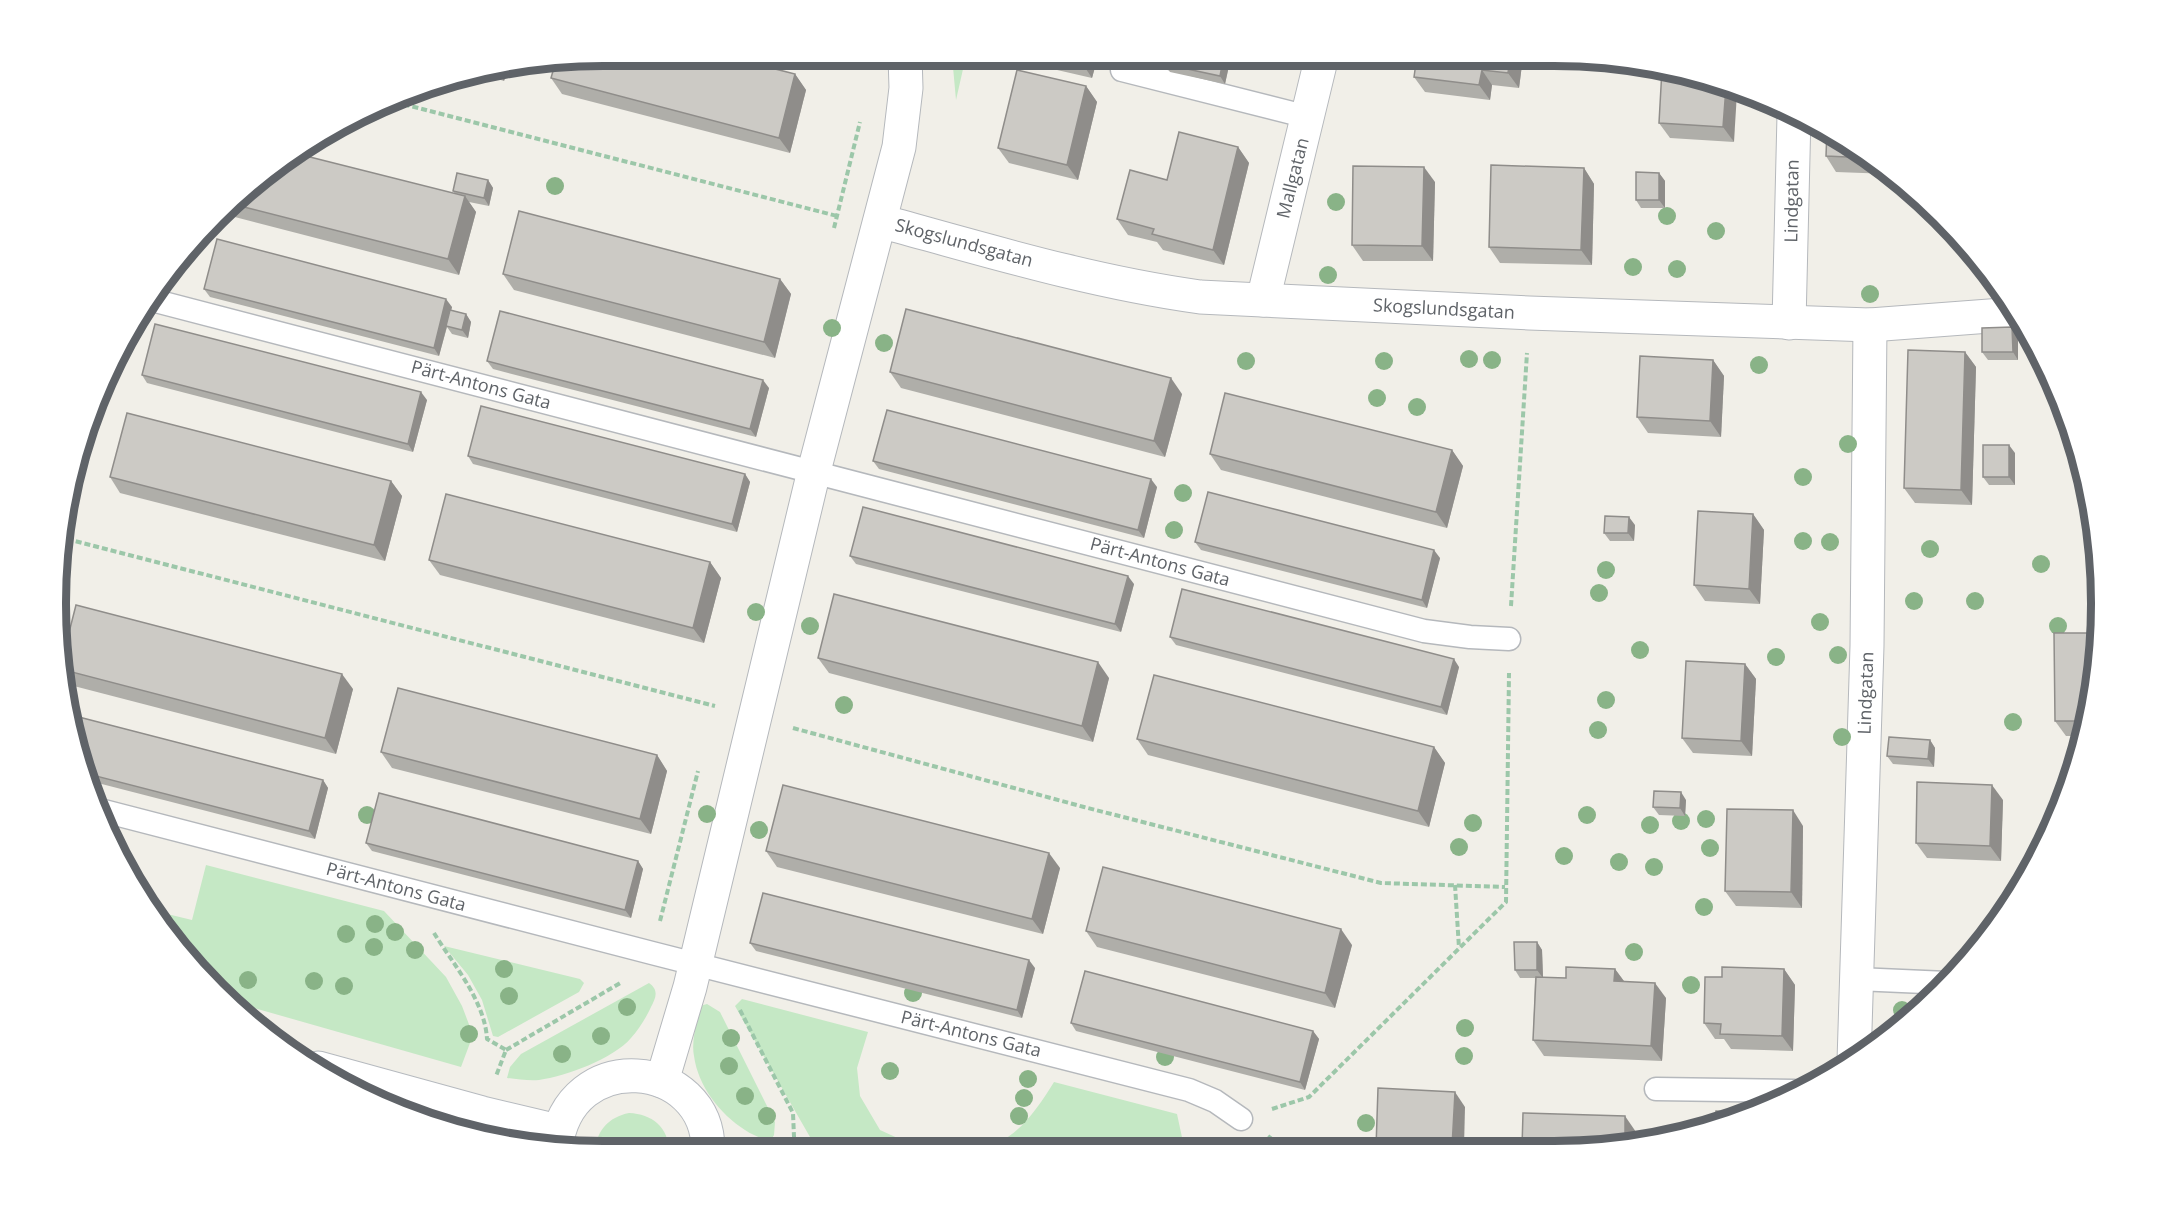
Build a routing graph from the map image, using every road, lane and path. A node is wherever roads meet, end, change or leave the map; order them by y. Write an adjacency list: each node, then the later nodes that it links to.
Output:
1 (905, 66): 8 (street)
2 (1320, 66): 5 (street, Mallgatan)
3 (1122, 70): 5 (lane)
4 (405, 105): 7 (path)
5 (1308, 117): 9 (street, Mallgatan)
6 (1794, 123): 13 (street, Lindgatan)
7 (837, 216)
8 (880, 221): 9 (street, Skogslundsgatan); 15 (street)
9 (1263, 300): 11 (street, Skogslundsgatan)
10 (159, 302): 15 (lane, Pärt-Antons Gata)
11 (1529, 313): 13 (street, Skogslundsgatan); 17 (path)
12 (2006, 315): 14 (street, Skogslundsgatan)
13 (1789, 323): 14 (street, Skogslundsgatan)
14 (1870, 325): 27 (street, Lindgatan)
15 (814, 471): 17 (lane, Pärt-Antons Gata); 25 (street)
16 (70, 540): 18 (path)
17 (1509, 639): 22 (path)
18 (715, 706)
19 (792, 728): 21 (path)
20 (108, 812): 23 (lane, Pärt-Antons Gata)
21 (1455, 885): 22 (path); 24 (path)
22 (1505, 887): 24 (path)
23 (405, 890): 25 (lane, Pärt-Antons Gata); 30 (path)
24 (1459, 949): 36 (path)
25 (695, 963): 32 (street); 36 (lane, Pärt-Antons Gata)
26 (628, 978): 30 (path)
27 (1857, 980): 28 (lane); 29 (street, Lindgatan)
28 (1935, 983)
29 (1854, 1048)
30 (506, 1050): 35 (path)
31 (348, 1076): 35 (street)
32 (662, 1081): 38 (street); 39 (street)
33 (1656, 1089): 34 (lane)
34 (1780, 1091)
35 (482, 1113): 37 (street)
36 (1241, 1119): 40 (path)
37 (556, 1139)
38 (557, 1139)
39 (707, 1141)
40 (1275, 1141)

